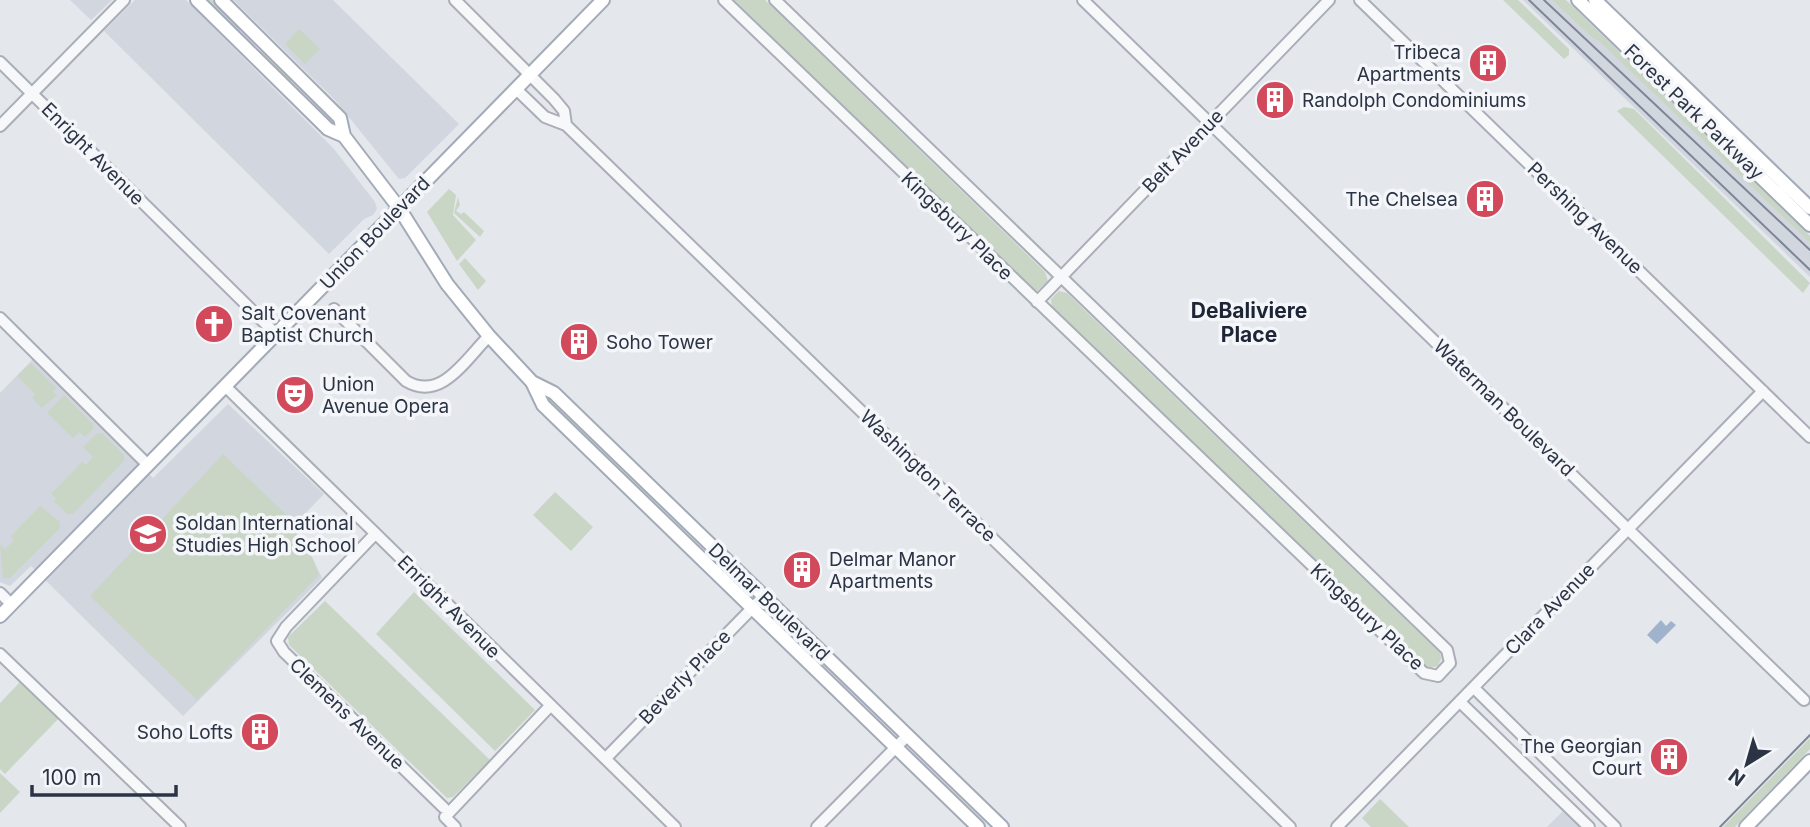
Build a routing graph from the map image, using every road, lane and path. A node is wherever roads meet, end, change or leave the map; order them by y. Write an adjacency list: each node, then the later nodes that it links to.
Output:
1 (124, 0): 16 (street)
2 (197, 0): 20 (main road, Delmar Boulevard)
3 (221, 0): 20 (main road, Delmar Boulevard)
4 (456, 0): 14 (street)
5 (603, 0): 14 (main road, Union Boulevard)
6 (724, 0): 25 (street, Kingsbury Place)
7 (775, 0): 24 (street, Kingsbury Place)
8 (1083, 0): 17 (street, Waterman Boulevard)
9 (1329, 0): 17 (street, Belt Avenue)
10 (1360, 0): 32 (street, Pershing Avenue)
11 (1578, 0): 23 (main road, Forest Park Parkway)
12 (1595, 0): 22 (main road, Forest Park Parkway)
13 (0, 62): 16 (street, Enright Avenue)
14 (530, 74): 15 (main road, Union Boulevard); 18 (street)
15 (516, 89): 18 (street); 21 (main road, Union Boulevard)
16 (32, 93): 19 (street); 28 (street, Enright Avenue)
17 (1207, 119): 24 (street, Belt Avenue); 35 (street, Waterman Boulevard)
18 (566, 125): 58 (street, Washington Terrace)
19 (0, 126)
20 (344, 136): 21 (main road, Delmar Boulevard)
21 (399, 208): 28 (main road, Union Boulevard); 29 (main road, Delmar Boulevard)
22 (1810, 208)
23 (1810, 225)
24 (1061, 278): 25 (street, Belt Avenue); 25 (street, Kingsbury Place)
25 (1037, 303)
26 (334, 309): 29 (street)
27 (0, 318): 34 (street)
28 (276, 334): 31 (main road, Union Boulevard)
29 (489, 336): 30 (main road, Delmar Boulevard)
30 (532, 382): 38 (main road, Delmar Boulevard); 40 (main road, Delmar Boulevard)
31 (225, 386): 34 (main road, Union Boulevard); 36 (street, Enright Avenue)
32 (1763, 391): 33 (street, Pershing Avenue); 35 (street, Clara Avenue)
33 (1810, 437)
34 (148, 465): 39 (main road, Union Boulevard)
35 (1628, 528): 43 (street, Clara Avenue); 44 (street, Waterman Boulevard)
36 (376, 534): 46 (street, Enright Avenue); 51 (street, Clemens Avenue)
37 (0, 593): 39 (street)
38 (764, 596): 40 (street, Beverly Place); 47 (main road, Delmar Boulevard)
39 (12, 604): 41 (main road, Union Boulevard)
40 (753, 607): 48 (main road, Delmar Boulevard); 49 (street, Beverly Place)
41 (0, 616)
42 (0, 654): 52 (street)
43 (1474, 688): 45 (street, Clara Avenue); 61 (street)
44 (1804, 700)
45 (1460, 702): 59 (street, Clara Avenue); 60 (street)
46 (550, 706): 49 (street, Enright Avenue); 51 (street)
47 (907, 736): 48 (street); 57 (main road, Delmar Boulevard)
48 (896, 747): 55 (street); 56 (main road, Delmar Boulevard)
49 (606, 758): 54 (street, Enright Avenue)
50 (1810, 761): 62 (main road)
51 (444, 813): 53 (street)
52 (180, 827)
53 (455, 827)
54 (675, 827)
55 (817, 827)
56 (978, 827)
57 (1002, 827)
58 (1290, 827)
59 (1337, 827)
60 (1589, 827)
61 (1615, 827)
62 (1746, 827)

